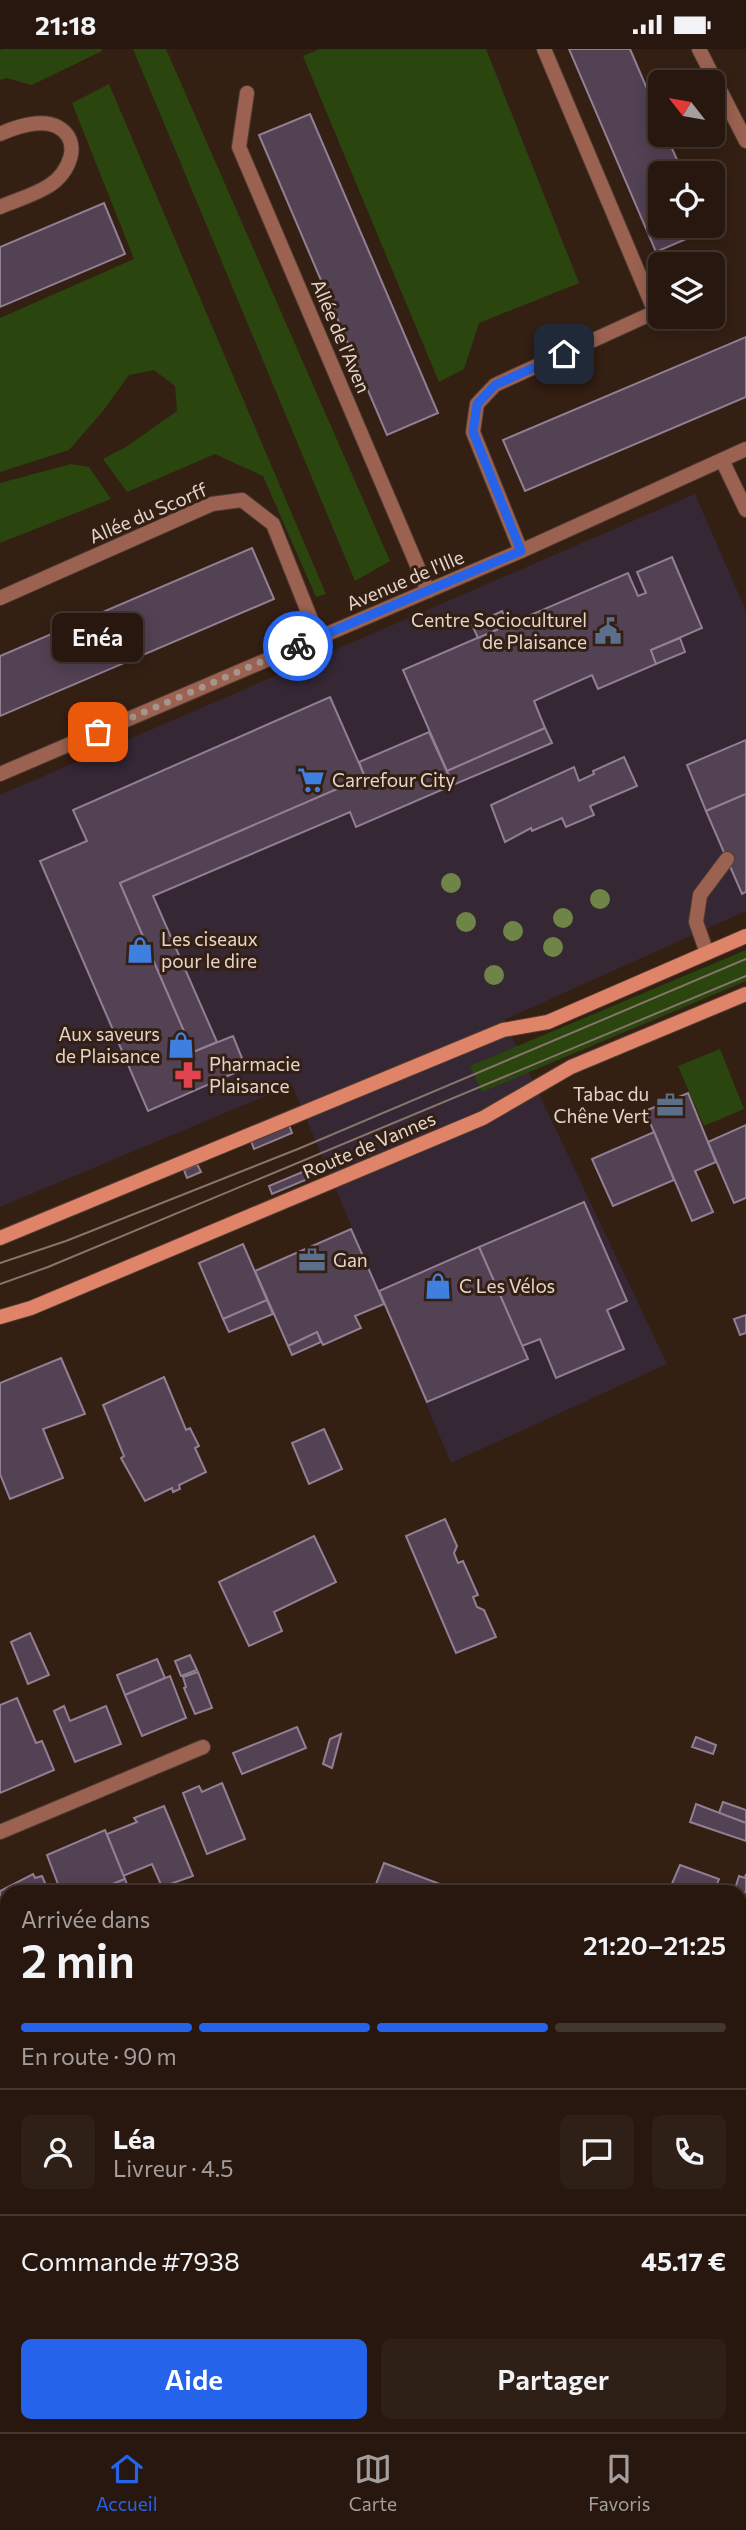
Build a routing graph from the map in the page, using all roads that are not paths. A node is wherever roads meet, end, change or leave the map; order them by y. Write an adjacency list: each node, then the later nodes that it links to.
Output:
1 (544, 49): 10 (street)
2 (699, 49): 5 (street)
3 (247, 93): 11 (street, Allée de l'Aven)
4 (0, 134): 6 (street)
5 (746, 141)
6 (0, 207)
7 (746, 449): 8 (street, Avenue de l'Ille)
8 (722, 460): 9 (street); 10 (street, Avenue de l'Ille)
9 (746, 510)
10 (521, 551): 11 (street, Avenue de l'Ille)
11 (428, 591): 13 (street, Avenue de l'Ille)
12 (0, 598): 13 (street, Allée du Scorff)
13 (318, 637): 14 (street, Avenue de l'Ille)
14 (0, 774)
15 (727, 859): 17 (street)
16 (746, 936): 17 (main road)
17 (707, 953): 19 (main road)
18 (746, 994): 20 (main road, Route de Vannes)
19 (0, 1238)
20 (0, 1317)
21 (203, 1747): 22 (street)
22 (0, 1832)

